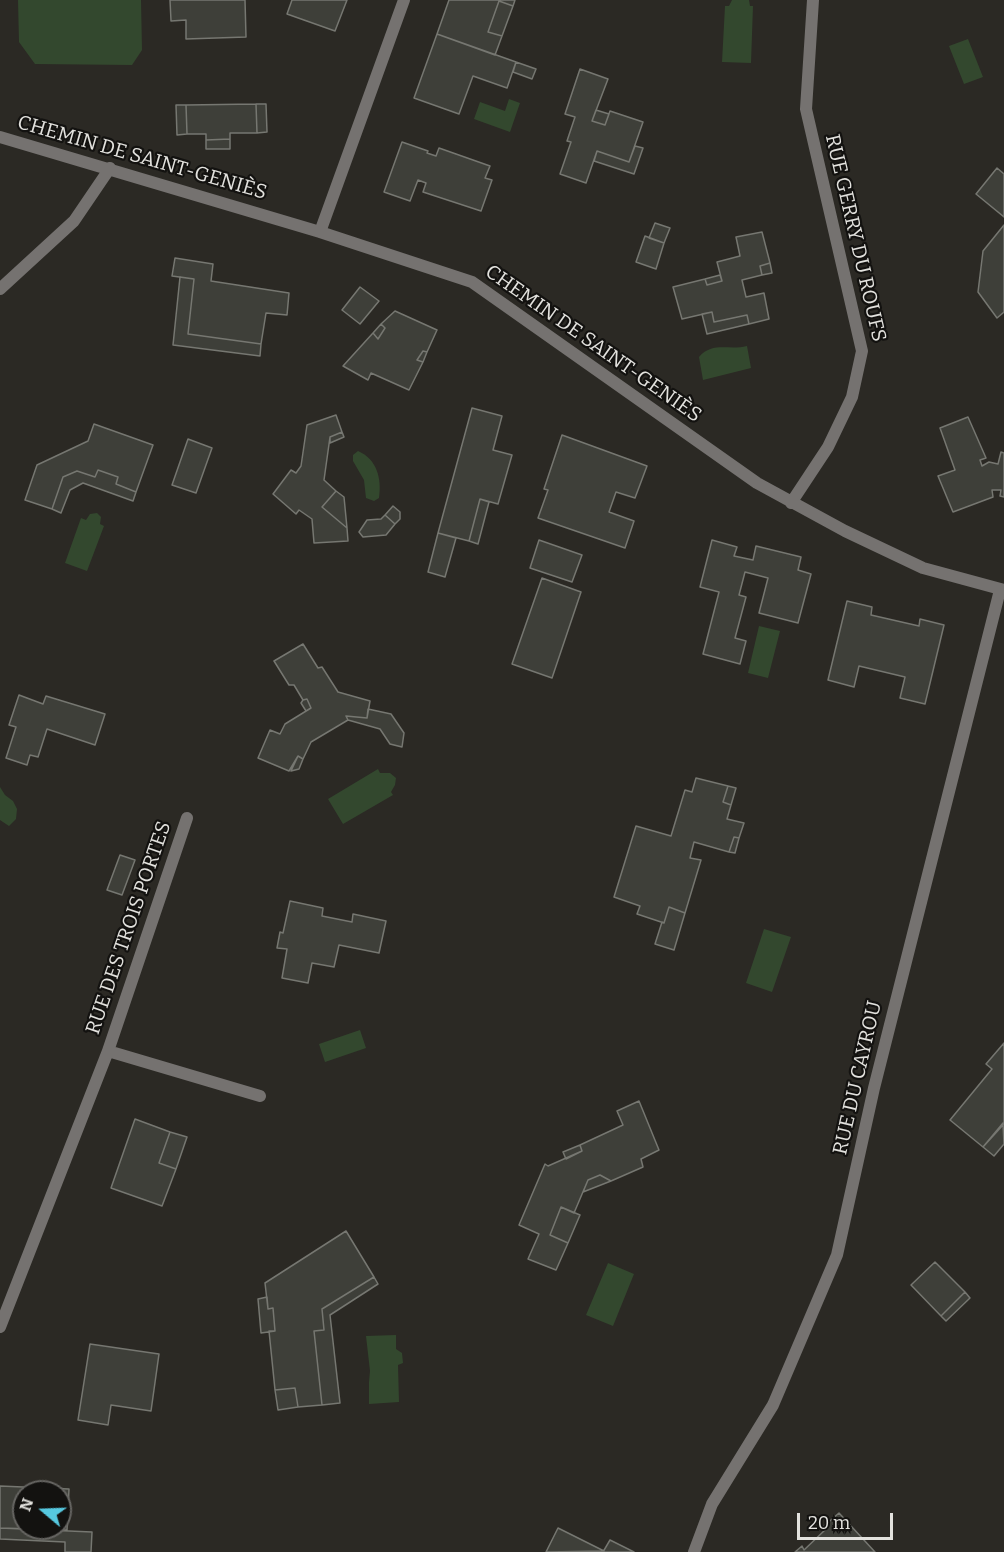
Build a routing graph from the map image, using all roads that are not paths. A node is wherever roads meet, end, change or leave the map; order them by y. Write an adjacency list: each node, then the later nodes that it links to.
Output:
1 (404, 0): 5 (street)
2 (813, 0): 7 (street, RUE GERRY DU ROUFS)
3 (0, 137): 4 (street, CHEMIN DE SAINT-GENIÈS)
4 (110, 168): 5 (street, CHEMIN DE SAINT-GENIÈS); 6 (street)
5 (320, 232): 7 (street, CHEMIN DE SAINT-GENIÈS)
6 (0, 289)
7 (791, 503): 8 (street, CHEMIN DE SAINT-GENIÈS)
8 (1002, 590): 13 (street, RUE DU CAYROU)
9 (187, 818): 10 (street, RUE DES TROIS PORTES)
10 (108, 1051): 11 (street, RUE DES TROIS PORTES); 12 (street, RUE DES TROIS PORTES)
11 (260, 1096)
12 (0, 1327)
13 (693, 1552)

